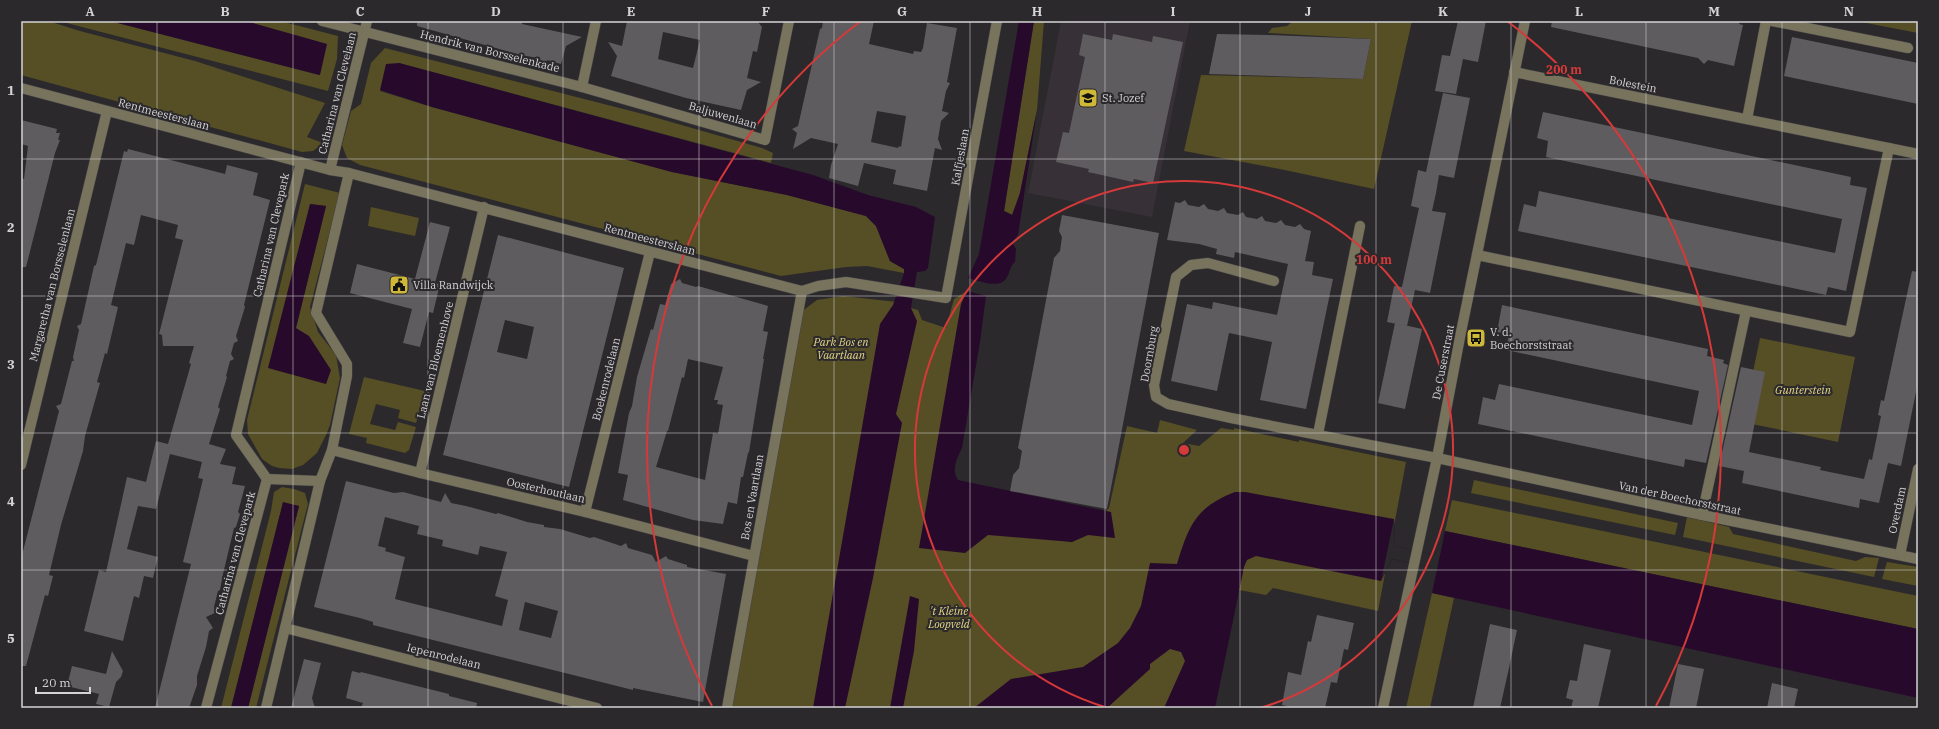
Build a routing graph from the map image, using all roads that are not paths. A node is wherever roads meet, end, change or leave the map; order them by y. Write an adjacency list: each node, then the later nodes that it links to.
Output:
1 (322, 21): 10 (street, Hendrik van Borsselenkade)
2 (366, 21): 10 (street, Catharina van Clevelaan)
3 (596, 21): 13 (street)
4 (789, 21): 13 (street, Baljuwenlaan)
5 (997, 21): 27 (street, Kalfjeslaan)
6 (1525, 21): 12 (street, De Cuserstraat)
7 (1766, 21): 16 (street)
8 (1772, 21): 9 (street)
9 (1805, 24): 11 (street)
10 (364, 32): 13 (street, Hendrik van Borsselenkade); 20 (street, Catharina van Clevelaan)
11 (1908, 48)
12 (1514, 72): 16 (street, Bolestein); 25 (street, De Cuserstraat)
13 (582, 87)
14 (21, 88): 15 (street, Rentmeesterslaan)
15 (107, 111): 19 (street, Rentmeesterslaan); 32 (street, Margaretha van Borsselenlaan)
16 (1747, 119): 17 (street, Bolestein)
17 (1889, 148): 18 (street, Bolestein); 28 (street)
18 (1918, 154)
19 (301, 162): 20 (street, Catharina van Clevepark); 35 (street, Catharina van Clevepark)
20 (330, 170): 21 (street, Catharina van Clevepark)
21 (349, 173): 22 (street, Rentmeesterslaan); 30 (street)
22 (484, 207): 24 (street, Rentmeesterslaan); 34 (street, Laan van Bloemenhove)
23 (1360, 226): 29 (street)
24 (650, 252): 27 (street, Rentmeesterslaan); 37 (street, Boekenrodelaan)
25 (1477, 255): 28 (street); 31 (street, De Cuserstraat)
26 (1274, 281): 29 (street, Doornburg)
27 (802, 291): 40 (street, Bos en Vaartlaan)
28 (1746, 311): 38 (street)
29 (1318, 434): 31 (street, Doornburg)
30 (332, 450): 34 (street, Oosterhoutlaan); 36 (street)
31 (1437, 458): 38 (street, Van der Boechorststraat); 47 (street, De Cuserstraat)
32 (21, 465)
33 (1918, 469): 39 (street, Overdam)
34 (420, 473): 37 (street, Oosterhoutlaan)
35 (267, 478): 36 (street); 43 (street, Catharina van Clevepark)
36 (320, 481): 42 (street)
37 (585, 512): 40 (street, Oosterhoutlaan)
38 (1702, 515): 39 (street, Van der Boechorststraat)
39 (1900, 555): 41 (street, Van der Boechorststraat)
40 (754, 556): 46 (street, Bos en Vaartlaan)
41 (1918, 559)
42 (285, 628): 44 (street); 45 (street, Iepenrodelaan)
43 (206, 708)
44 (266, 708)
45 (597, 708)
46 (727, 708)
47 (1383, 708)

